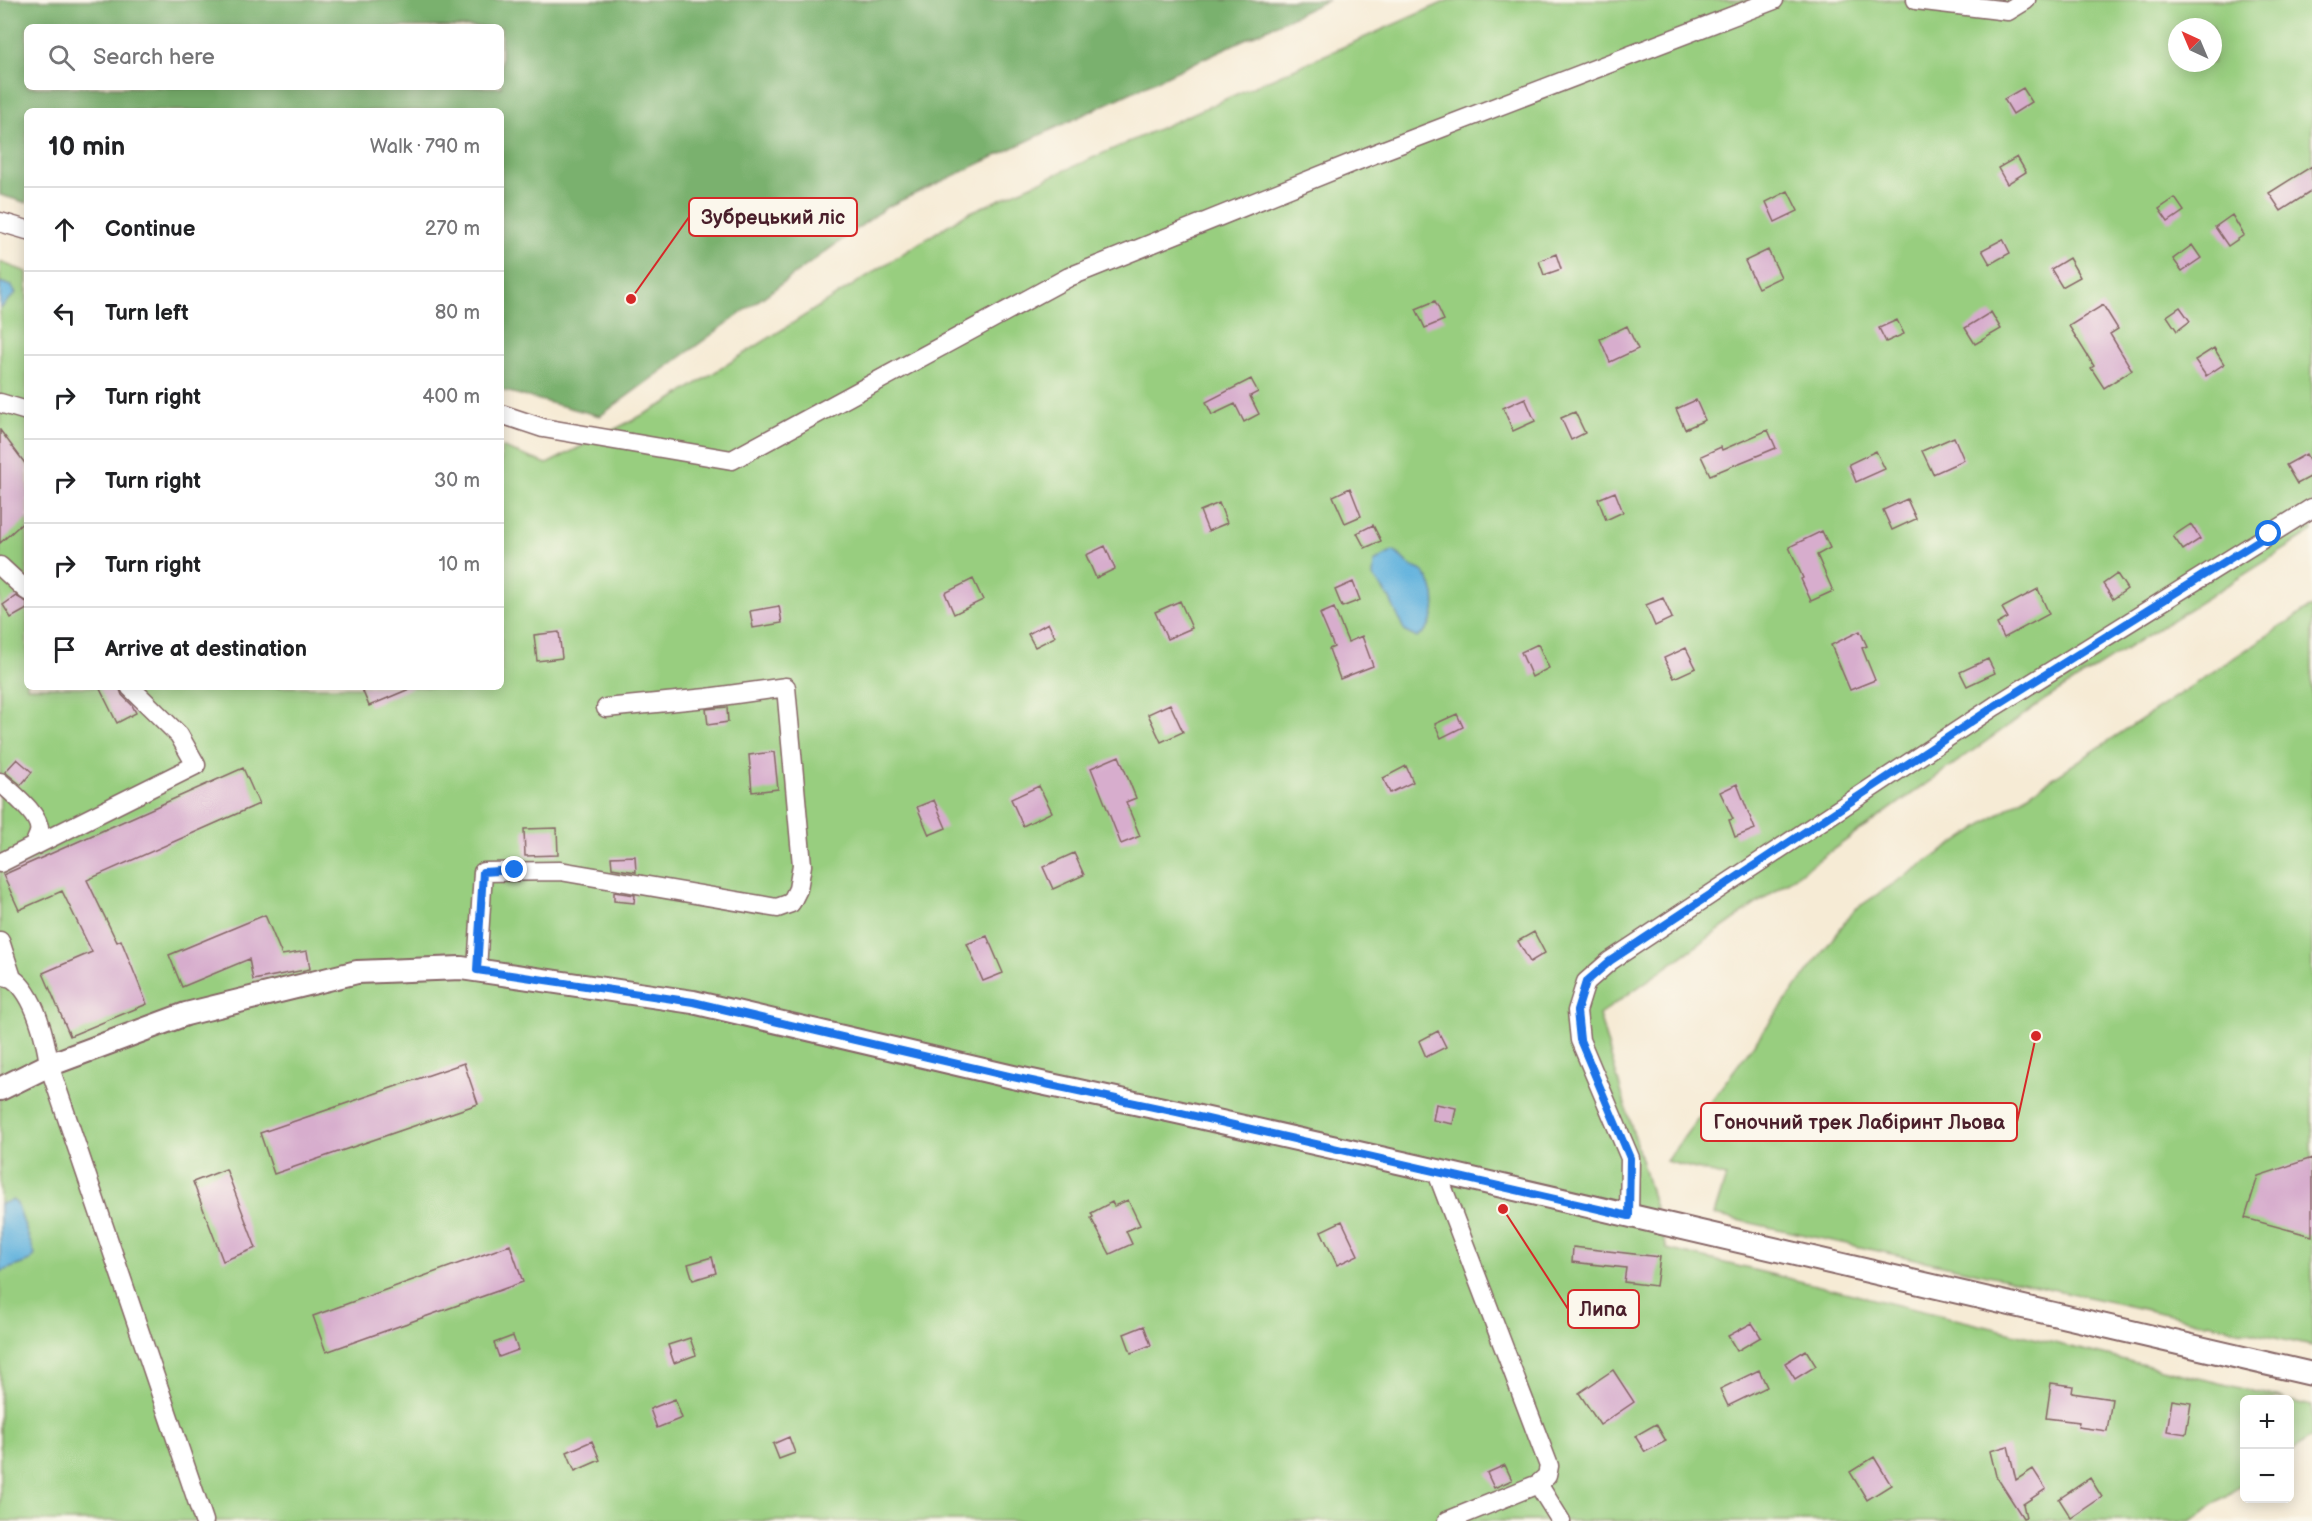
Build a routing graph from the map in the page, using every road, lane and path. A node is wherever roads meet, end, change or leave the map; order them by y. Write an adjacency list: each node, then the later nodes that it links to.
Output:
1 (1774, 0): 8 (street)
2 (1916, 0): 3 (street)
3 (2026, 0)
4 (0, 222): 5 (street)
5 (24, 229)
6 (0, 403): 7 (street)
7 (24, 410)
8 (504, 415)
9 (2312, 508): 23 (street)
10 (0, 566): 11 (street)
11 (24, 588)
12 (133, 690): 15 (street)
13 (606, 708): 18 (street)
14 (0, 782): 15 (street)
15 (34, 846): 16 (street)
16 (0, 863)
17 (0, 941): 19 (street)
18 (477, 970): 20 (street); 22 (street)
19 (6, 977): 20 (street)
20 (49, 1065): 21 (street); 26 (street)
21 (0, 1089)
22 (1436, 1170): 23 (street); 25 (street)
23 (1629, 1216): 24 (street)
24 (2312, 1374)
25 (1538, 1484): 27 (street); 28 (street)
26 (204, 1521)
27 (1447, 1521)
28 (1560, 1521)

